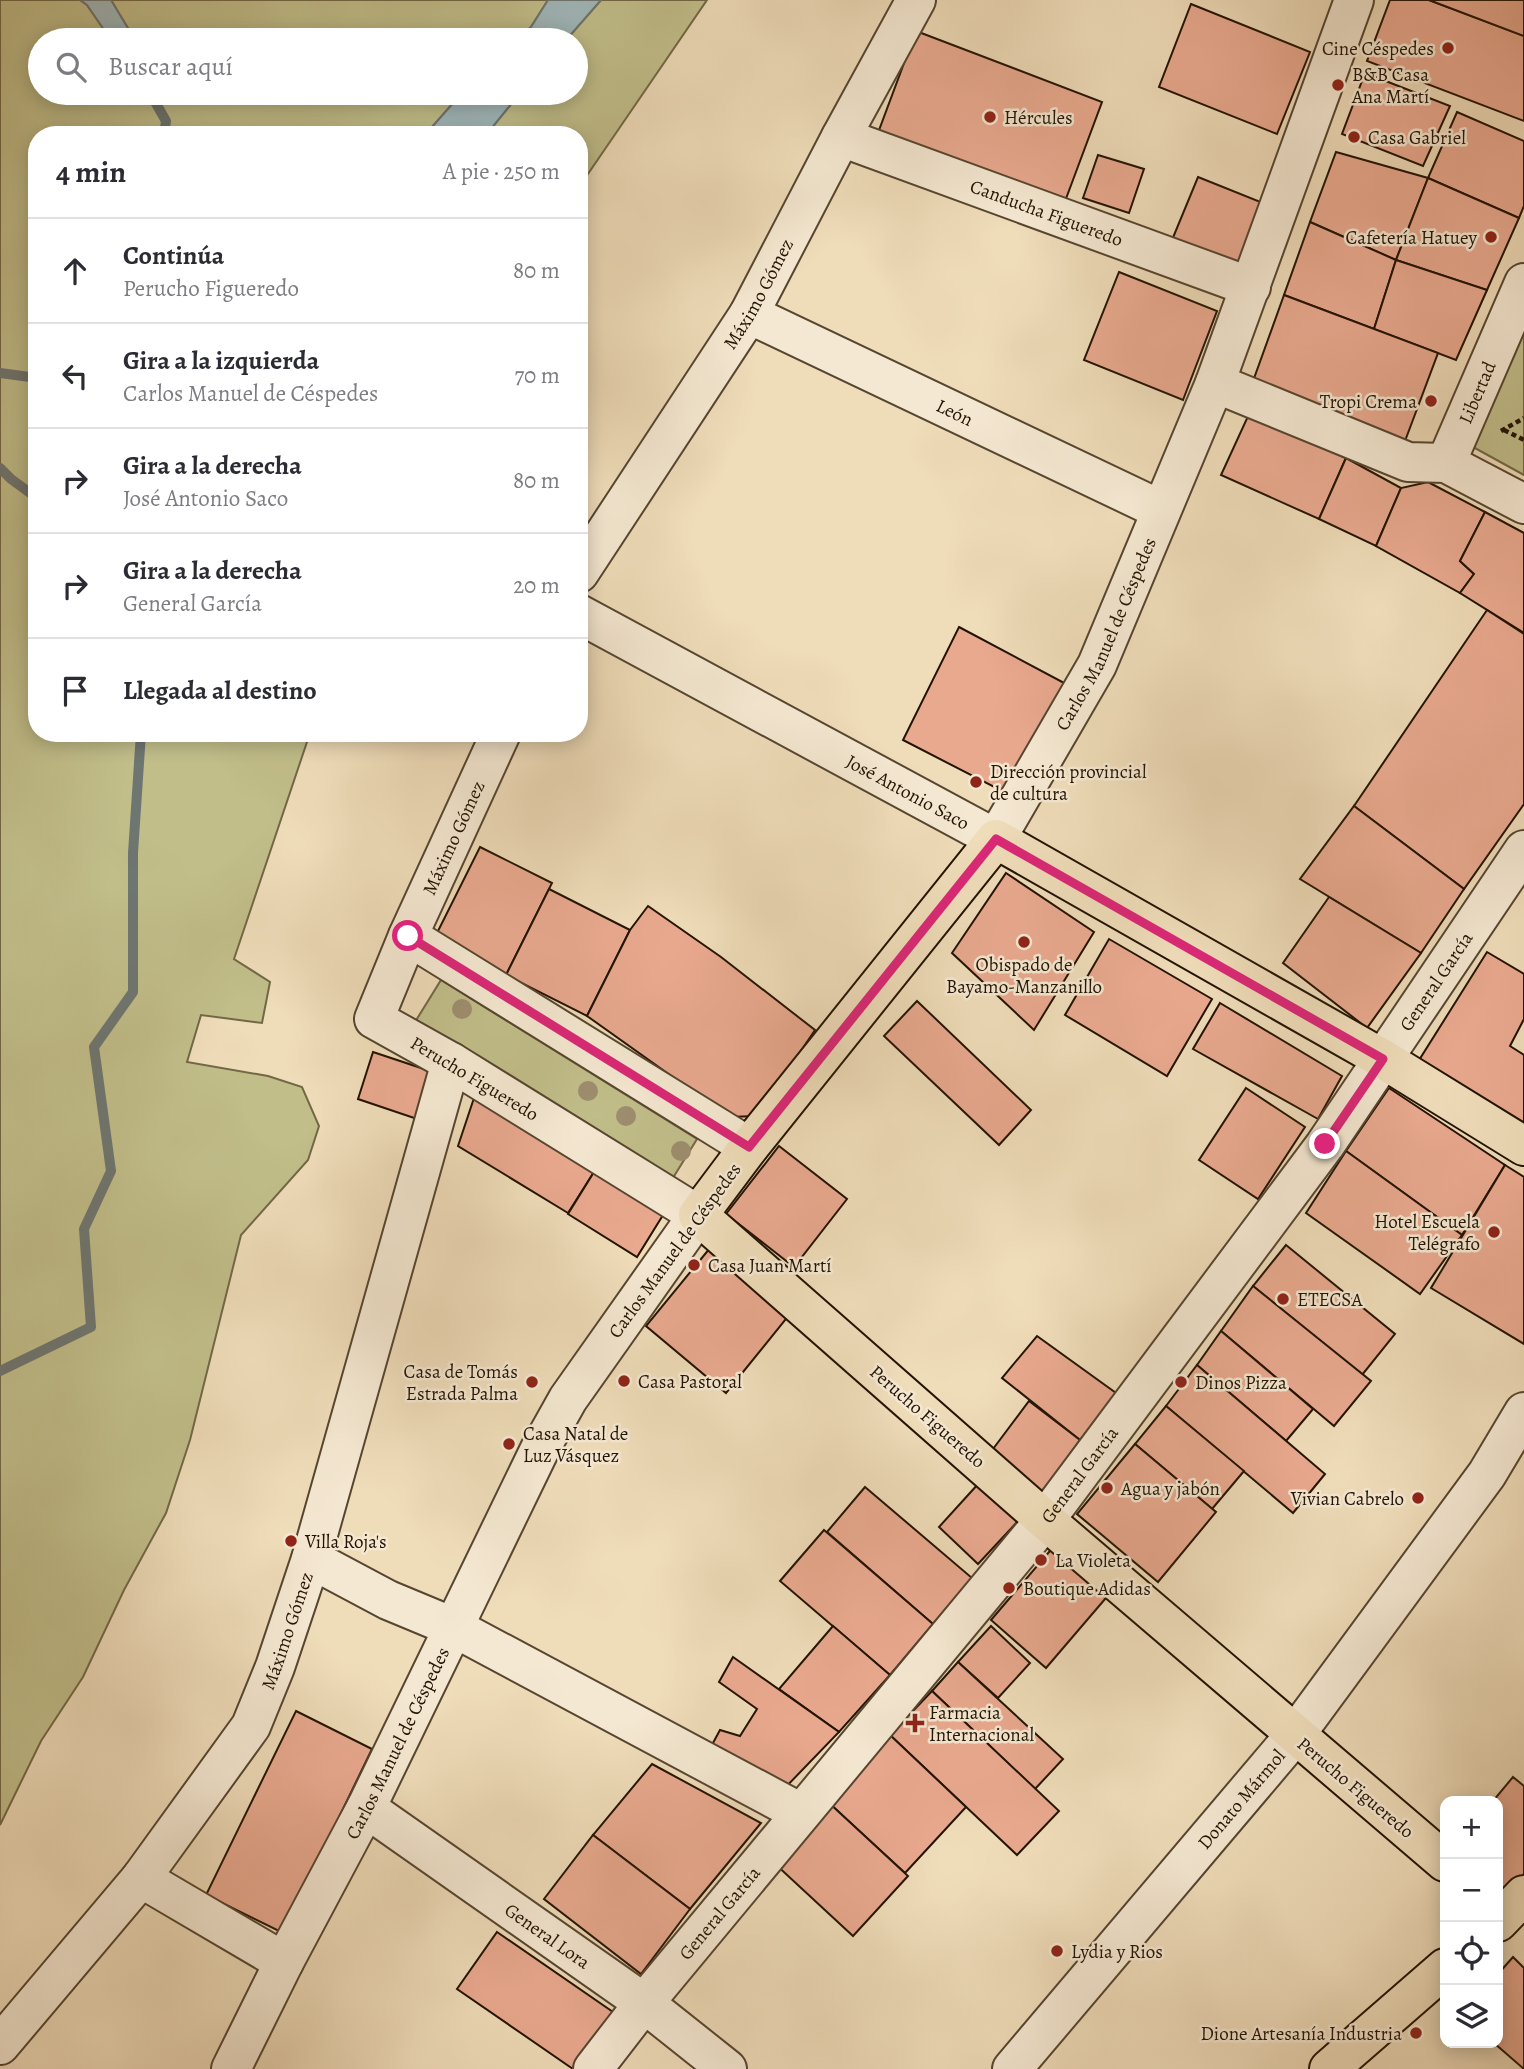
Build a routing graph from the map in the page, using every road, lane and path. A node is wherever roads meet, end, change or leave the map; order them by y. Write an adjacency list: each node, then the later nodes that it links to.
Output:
1 (916, 0): 3 (street, Máximo Gómez)
2 (1354, 0): 5 (street, Carlos Manuel de Céspedes)
3 (841, 137): 5 (street, Canducha Figueredo); 6 (street, Máximo Gómez)
4 (1524, 283): 10 (street, Libertad)
5 (1251, 287): 7 (street, Carlos Manuel de Céspedes)
6 (748, 314): 12 (street, León); 13 (street, Máximo Gómez)
7 (1215, 383): 10 (street); 12 (street, Carlos Manuel de Céspedes)
8 (1509, 418): 9 (path)
9 (1524, 440)
10 (1446, 463): 11 (street)
11 (1524, 504)
12 (1161, 510): 16 (street, Carlos Manuel de Céspedes)
13 (588, 559)
14 (588, 619): 16 (street, José Antonio Saco)
15 (496, 742): 18 (street, Máximo Gómez)
16 (996, 839): 20 (main road, José Antonio Saco); 23 (main road, Carlos Manuel de Céspedes)
17 (1524, 850): 20 (street, General García)
18 (408, 936): 19 (street, Máximo Gómez); 23 (street)
19 (374, 1019): 21 (street, Perucho Figueredo)
20 (1383, 1059): 22 (main road, José Antonio Saco); 26 (street, General García)
21 (451, 1062): 24 (street, Perucho Figueredo); 27 (street, Máximo Gómez)
22 (1524, 1146)
23 (749, 1147): 24 (main road, Carlos Manuel de Céspedes)
24 (698, 1215): 26 (main road, Perucho Figueredo); 28 (street, Carlos Manuel de Céspedes)
25 (1524, 1412): 29 (street, Donato Mármol)
26 (1045, 1520): 29 (main road, Perucho Figueredo); 31 (street, General García)
27 (311, 1559): 28 (street); 33 (street, Máximo Gómez)
28 (453, 1627): 30 (street, Carlos Manuel de Céspedes); 31 (street)
29 (1295, 1735): 32 (main road, Perucho Figueredo); 41 (street, Donato Mármol)
30 (366, 1808): 34 (street, Carlos Manuel de Céspedes); 36 (street, General Lora)
31 (801, 1813): 36 (street, General García)
32 (1441, 1859)
33 (141, 1878): 34 (street); 37 (street, Máximo Gómez)
34 (284, 1962): 38 (street, Carlos Manuel de Céspedes)
35 (1440, 1972): 42 (main road)
36 (644, 2003): 39 (street, General García); 40 (street, General Lora)
37 (0, 2045)
38 (231, 2069)
39 (593, 2069)
40 (727, 2069)
41 (1012, 2069)
42 (1329, 2069)

